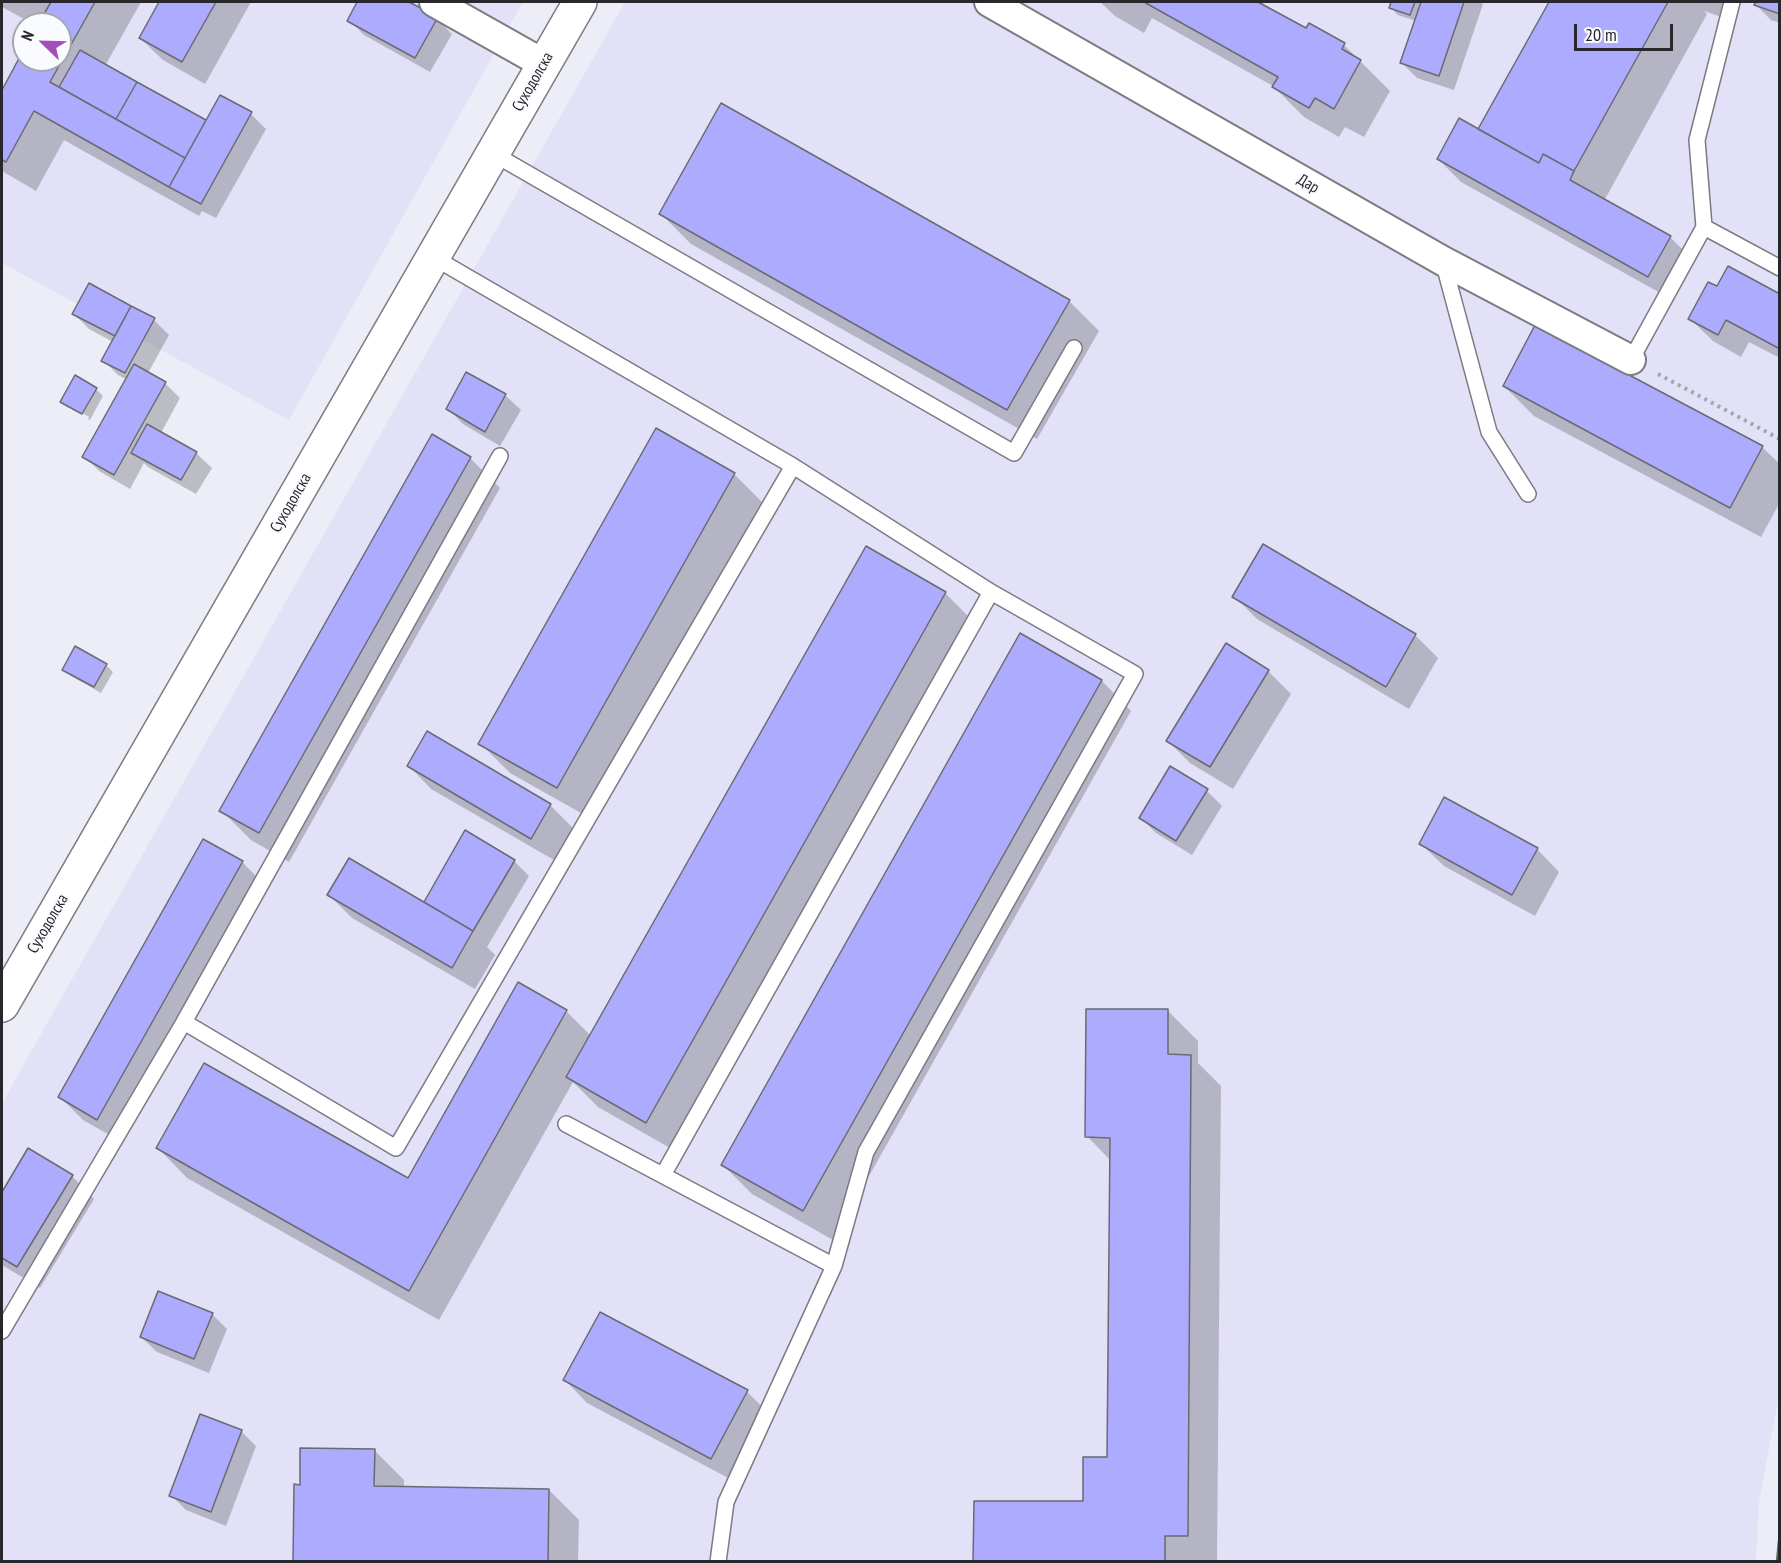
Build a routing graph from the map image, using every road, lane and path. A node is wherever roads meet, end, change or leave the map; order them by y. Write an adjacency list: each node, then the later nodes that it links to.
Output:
1 (434, 2): 5 (street)
2 (580, 2): 5 (street, Суходолска)
3 (989, 2): 9 (street, Дар)
4 (1732, 2): 7 (lane)
5 (544, 64): 6 (street, Суходолска)
6 (492, 153): 8 (street, Суходолска); 11 (lane)
7 (1704, 227): 10 (lane); 12 (lane)
8 (433, 257): 15 (lane); 18 (street, Суходолска)
9 (1443, 261): 12 (street, Дар); 16 (lane)
10 (1779, 268)
11 (1074, 348)
12 (1631, 360): 13 (path)
13 (1779, 439)
14 (500, 456): 19 (lane)
15 (793, 466): 17 (lane); 19 (lane)
16 (1528, 494)
17 (991, 592): 21 (lane); 22 (lane)
18 (2, 1005)
19 (184, 1022): 23 (lane)
20 (566, 1124): 21 (lane)
21 (663, 1175): 22 (lane)
22 (834, 1266): 24 (lane)
23 (2, 1330)
24 (718, 1562)

